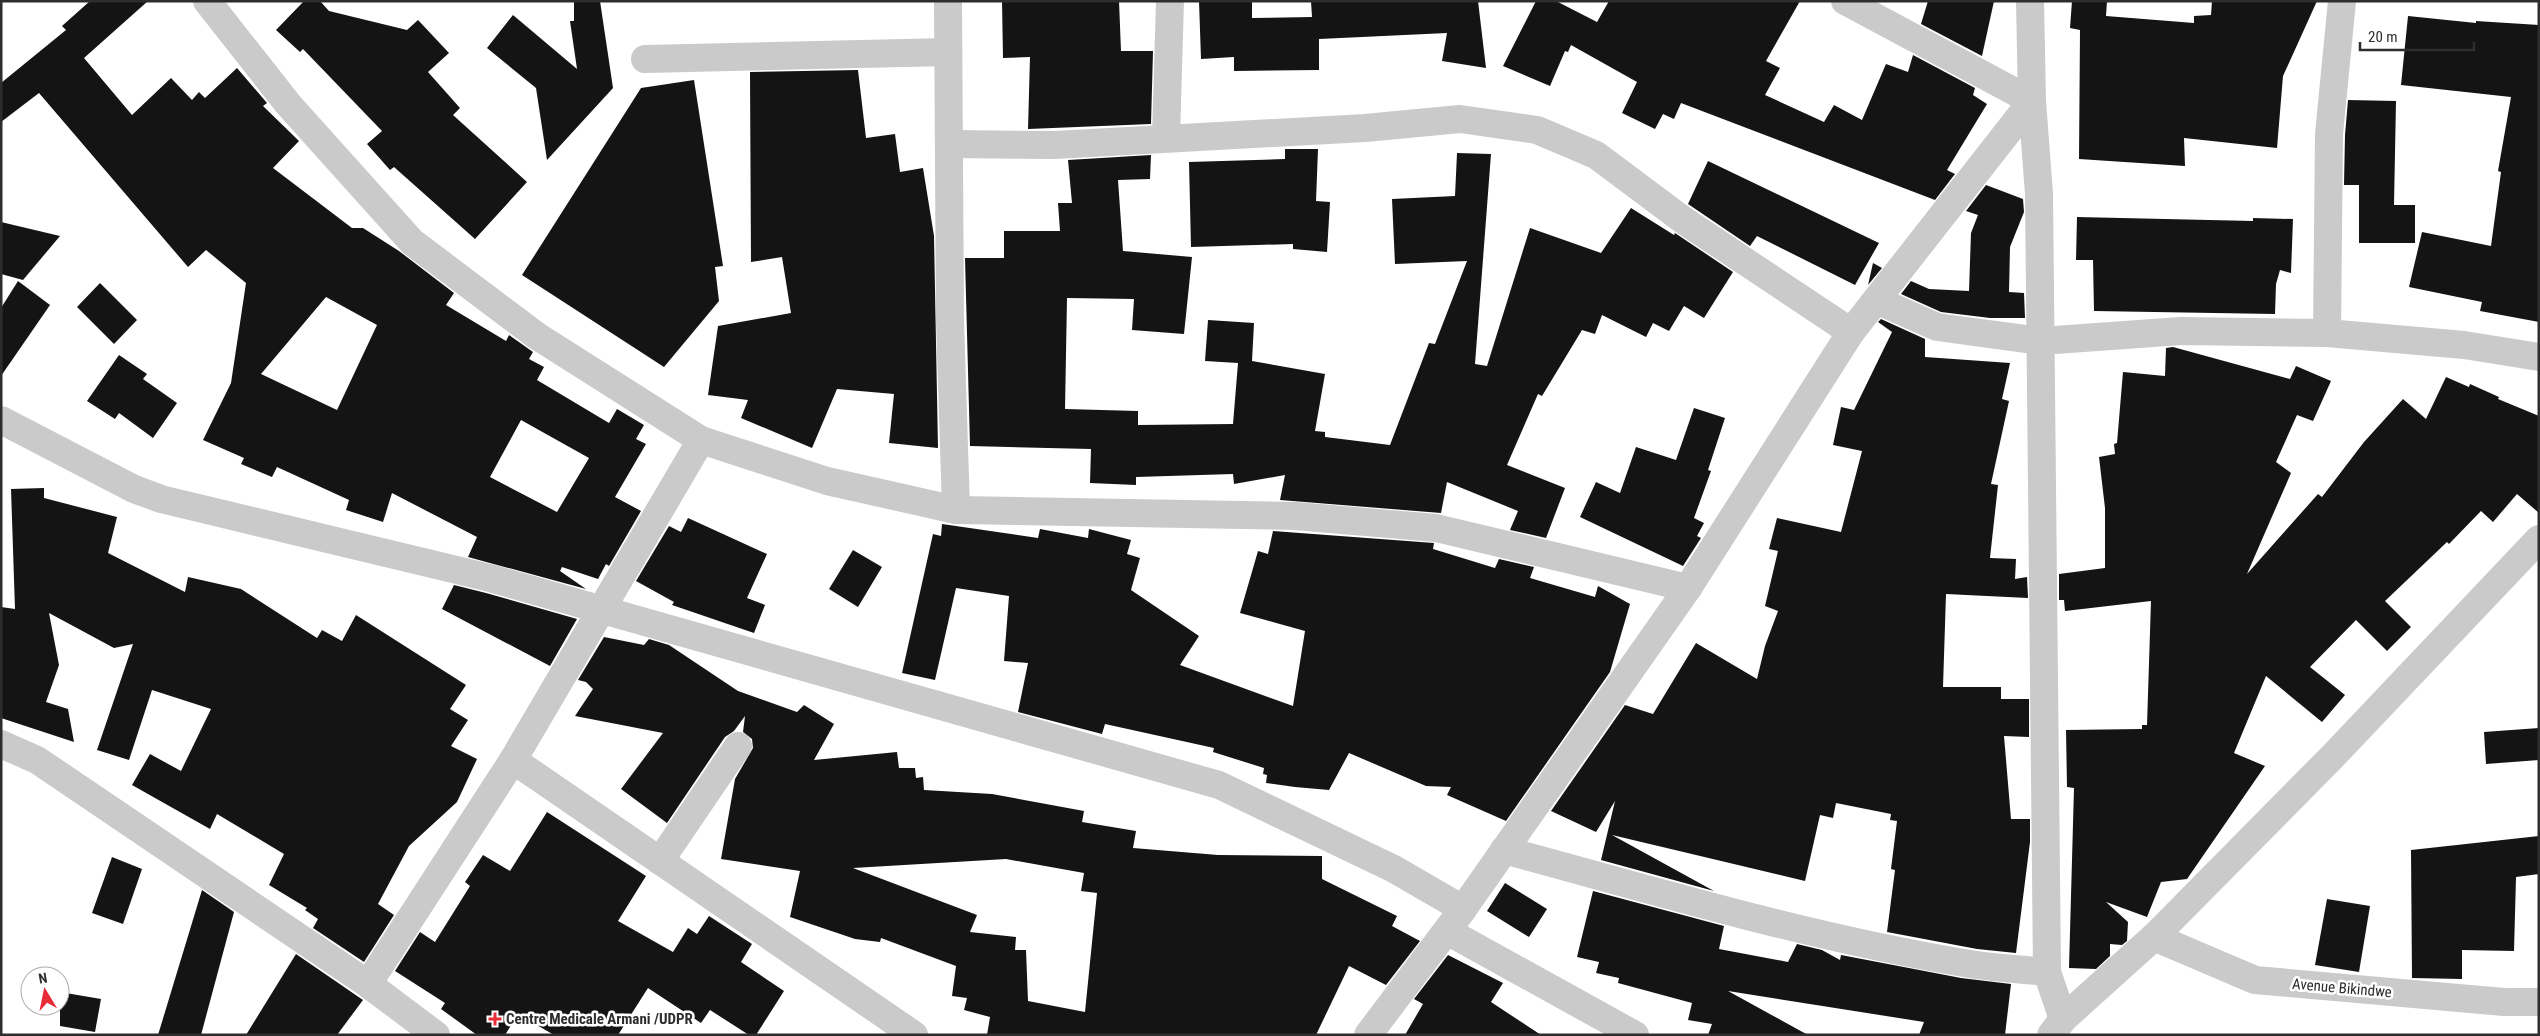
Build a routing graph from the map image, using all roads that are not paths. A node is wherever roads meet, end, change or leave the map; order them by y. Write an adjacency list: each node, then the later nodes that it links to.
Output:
1 (207, 1): 18 (street)
2 (948, 1): 7 (street)
3 (1170, 1): 10 (street)
4 (1845, 1): 9 (street)
5 (2030, 1): 9 (street)
6 (2342, 1): 14 (street)
7 (948, 52): 8 (street); 11 (street)
8 (645, 59)
9 (2032, 101): 12 (street); 15 (street)
10 (1166, 137): 11 (street); 13 (street)
11 (949, 144): 19 (street)
12 (1876, 300): 13 (street); 15 (street)
13 (1851, 332): 21 (street)
14 (2327, 332): 15 (street); 16 (street)
15 (2041, 341): 31 (street)
16 (2539, 358)
17 (1, 420): 22 (street)
18 (701, 440): 19 (street); 22 (street)
19 (956, 510): 21 (street)
20 (2539, 539): 30 (street)
21 (1688, 588): 26 (street)
22 (603, 609): 25 (street); 28 (street)
23 (1, 744): 32 (street)
24 (738, 746): 27 (street)
25 (514, 760): 27 (street); 32 (street)
26 (1504, 850): 28 (street); 31 (street)
27 (660, 861): 36 (street)
28 (1463, 909): 29 (street)
29 (1447, 931): 37 (street); 38 (street)
30 (2154, 938): 33 (street, Avenue Bikindwe); 34 (street)
31 (2047, 972): 34 (street)
32 (368, 984): 35 (street)
33 (2539, 1002)
34 (2057, 1027)
35 (436, 1035)
36 (914, 1035)
37 (1368, 1035)
38 (1635, 1035)

